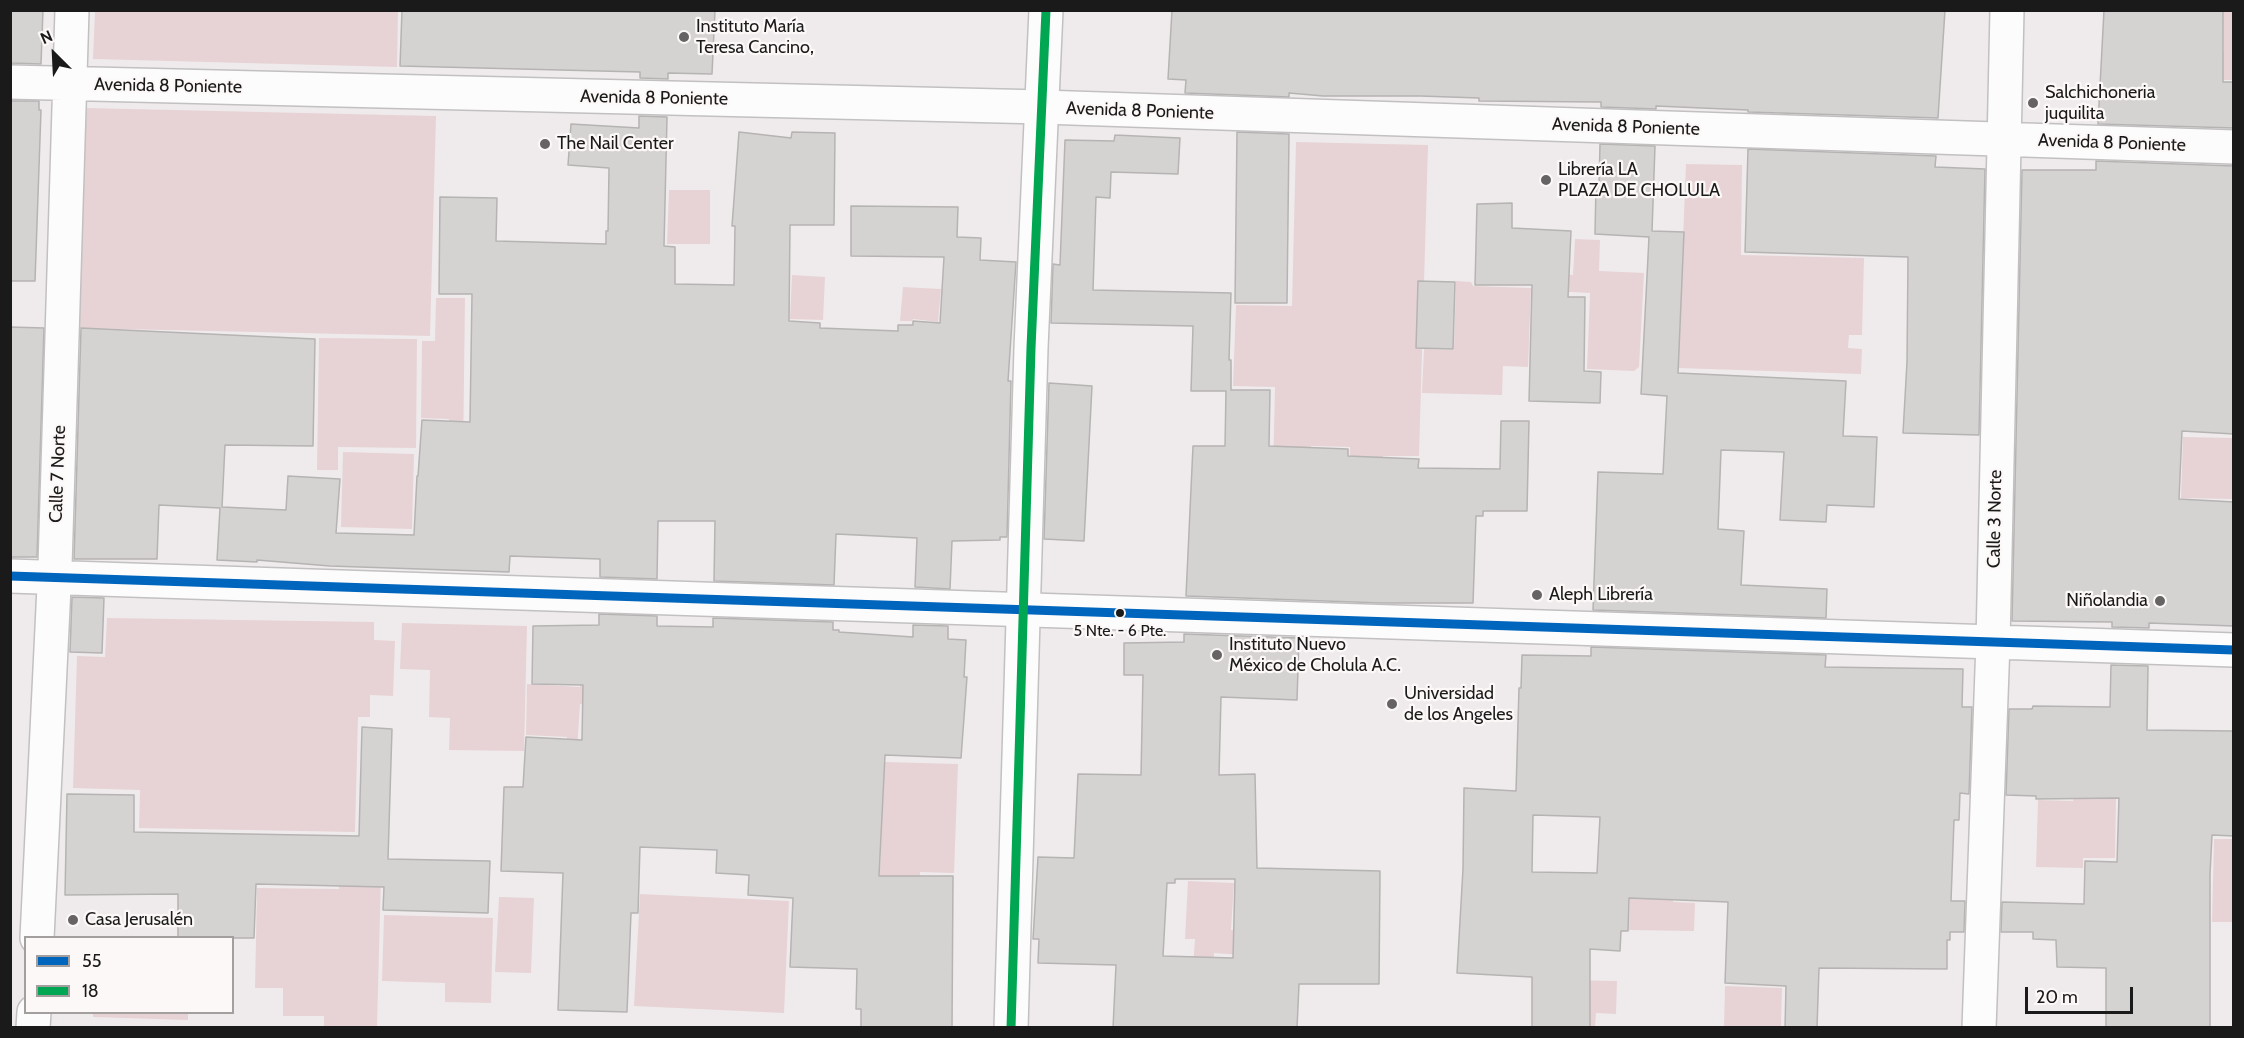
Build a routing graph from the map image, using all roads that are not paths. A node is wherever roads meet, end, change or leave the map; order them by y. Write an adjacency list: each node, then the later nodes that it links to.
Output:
1 (72, 10): 5 (street, Calle 7 Norte)
2 (1046, 10): 6 (street)
3 (2007, 10): 7 (street, Calle 3 Norte)
4 (10, 82): 5 (street, Avenida 8 Poniente)
5 (69, 84): 6 (street, Avenida 8 Poniente); 10 (street, Calle 7 Norte)
6 (1042, 107): 7 (street, Avenida 8 Poniente); 11 (street)
7 (2004, 140): 8 (street, Avenida 8 Poniente); 12 (street, Calle 3 Norte)
8 (2234, 147)
9 (10, 576): 10 (street)
10 (54, 578): 11 (street); 14 (street, Calle 7 Norte)
11 (1024, 609): 12 (street); 15 (street)
12 (1993, 642): 13 (street); 16 (street, Calle 3 Norte)
13 (2234, 650)
14 (37, 936)
15 (1011, 1028)
16 (1979, 1028)

